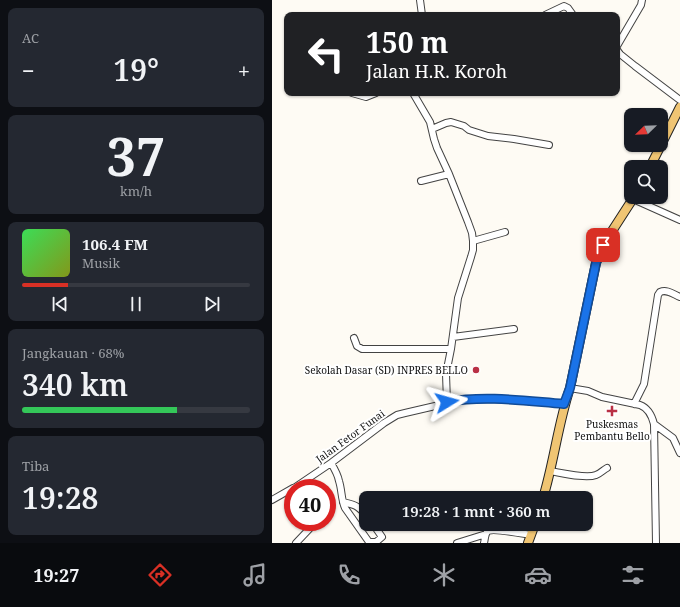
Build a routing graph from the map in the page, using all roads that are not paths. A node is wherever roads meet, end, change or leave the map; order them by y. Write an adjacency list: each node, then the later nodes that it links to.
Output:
1 (420, 0): 3 (street)
2 (642, 0): 6 (street)
3 (422, 12)
4 (551, 12): 5 (street)
5 (571, 12)
6 (620, 41)
7 (620, 54): 9 (street)
8 (415, 96): 11 (street)
9 (680, 100)
10 (680, 107): 13 (main road)
11 (432, 130): 12 (street); 14 (street)
12 (549, 145)
13 (654, 160)
14 (449, 174): 15 (street); 20 (street)
15 (421, 181)
16 (629, 204): 26 (main road)
17 (646, 204): 18 (street)
18 (680, 220)
19 (505, 232): 20 (street)
20 (473, 241): 23 (street)
21 (680, 297): 29 (street)
22 (514, 329): 23 (street)
23 (453, 337): 25 (street)
24 (354, 338): 25 (street)
25 (451, 349): 27 (street)
26 (570, 388): 28 (main road); 29 (street)
27 (447, 402): 28 (street, Jalan Fetor Funai); 34 (street, Jalan Fetor Funai)
28 (564, 404): 36 (main road)
29 (634, 404): 30 (street)
30 (654, 424): 32 (street); 52 (street)
31 (680, 436): 32 (street)
32 (673, 438): 33 (street)
33 (680, 453)
34 (331, 462): 37 (street, Jalan Fetor Funai); 41 (street)
35 (607, 468): 36 (street)
36 (550, 472): 38 (main road)
37 (307, 479)
38 (545, 491)
39 (284, 494): 40 (street, Jalan Fetor Funai)
40 (272, 500)
41 (343, 502): 42 (street); 43 (street)
42 (359, 507)
43 (359, 528)
44 (307, 531): 49 (street)
45 (361, 531): 46 (street)
46 (378, 531)
47 (486, 534): 48 (street); 50 (street); 51 (street)
48 (530, 539)
49 (296, 543)
50 (458, 543)
51 (484, 543)
52 (656, 543)

